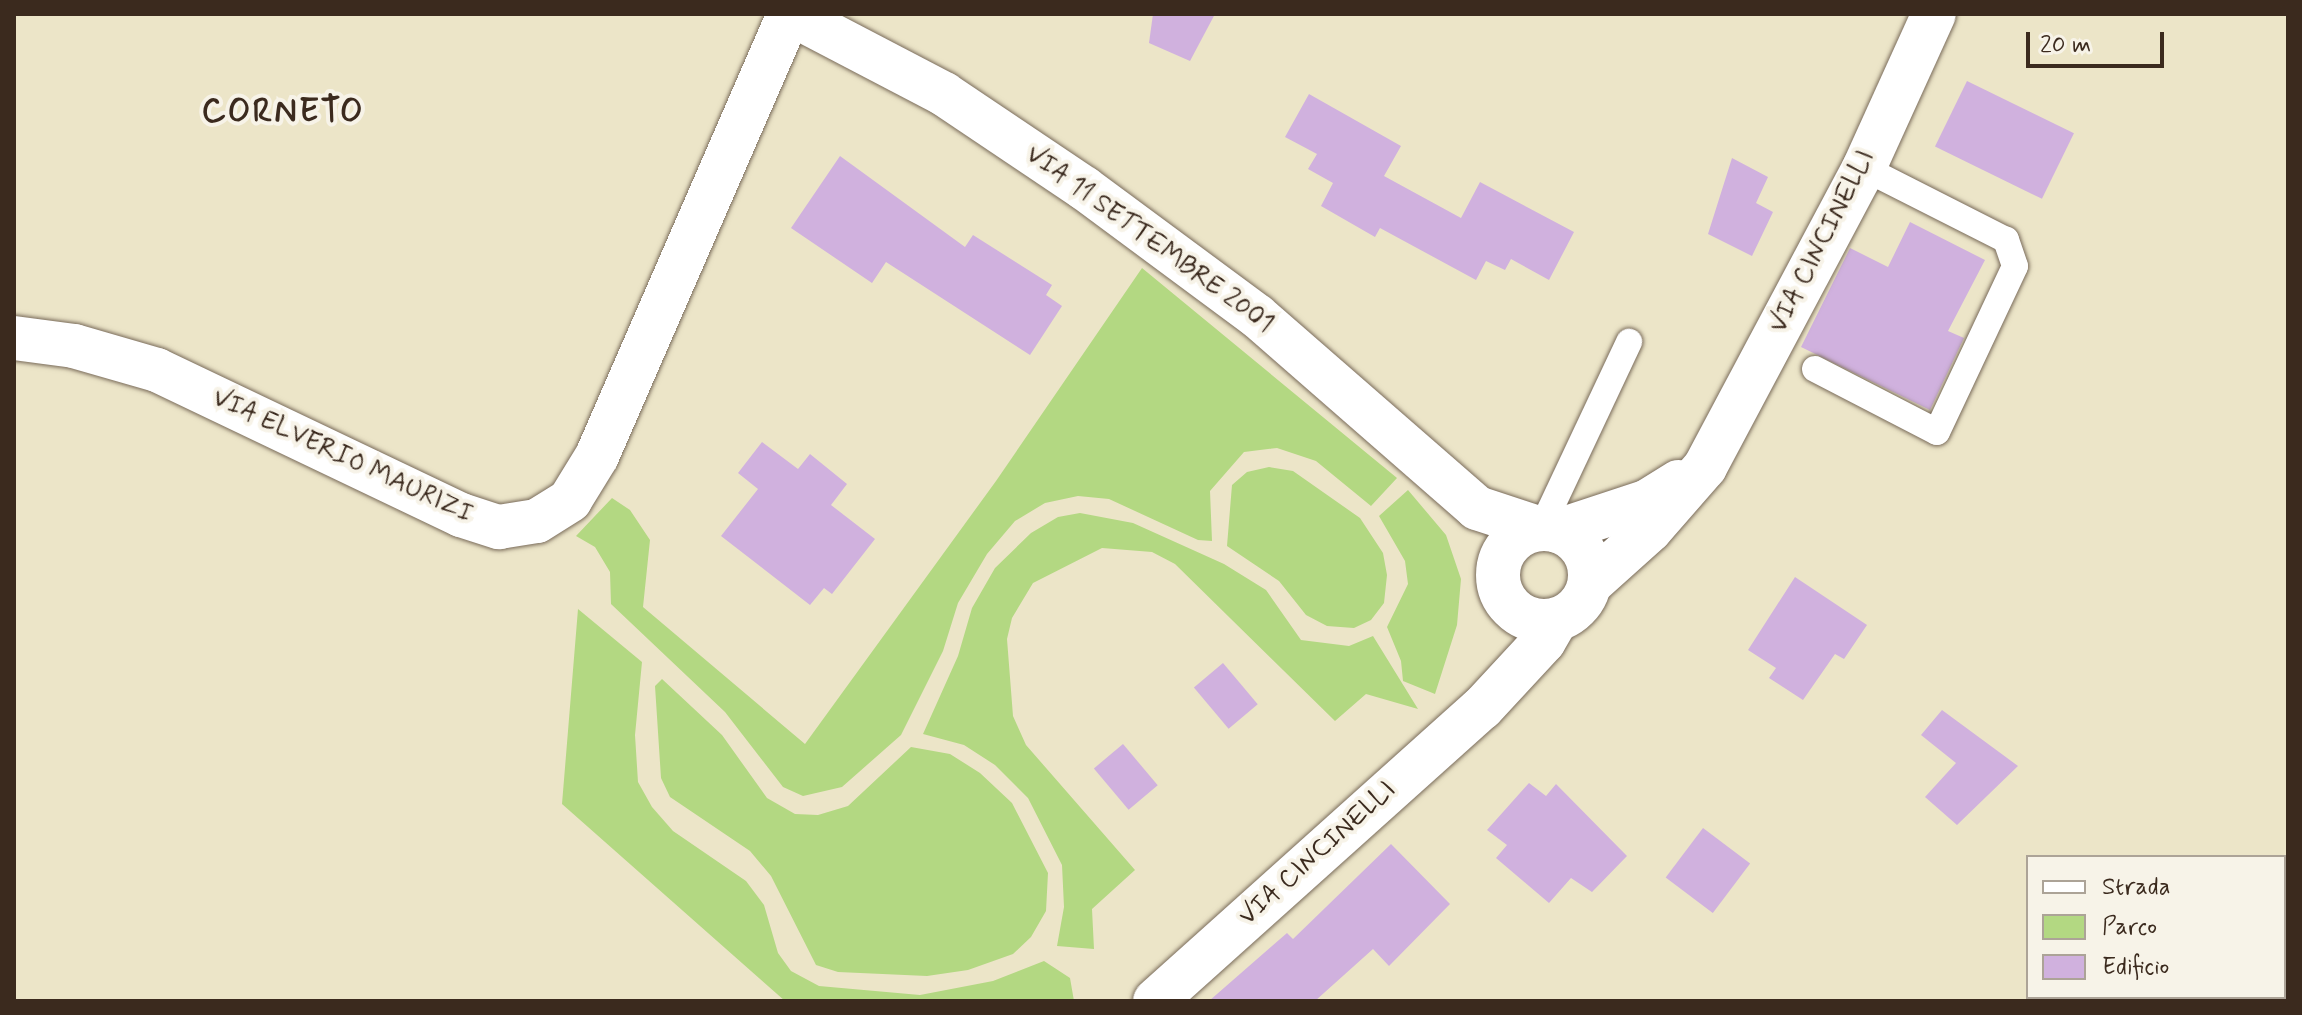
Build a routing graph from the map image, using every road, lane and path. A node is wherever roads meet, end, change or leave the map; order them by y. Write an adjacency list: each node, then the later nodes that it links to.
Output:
1 (790, 14): 4 (street, VIA ELVERIO MAURIZI); 8 (street, VIA 11 SETTEMBRE 2001)
2 (1934, 14): 3 (street, VIA CINCINELLI)
3 (1864, 168): 6 (lane); 7 (street, VIA CINCINELLI)
4 (14, 338)
5 (1629, 342): 9 (lane)
6 (1815, 369)
7 (1705, 467): 9 (street); 11 (street, VIA CINCINELLI)
8 (1477, 508): 9 (street, VIA 11 SETTEMBRE 2001); 10 (street)
9 (1549, 530): 10 (street); 11 (street)
10 (1500, 582): 12 (street); 13 (street)
11 (1590, 584): 12 (street)
12 (1556, 620): 13 (street, VIA CINCINELLI)
13 (1482, 708): 14 (street, VIA CINCINELLI)
14 (1155, 1001)

